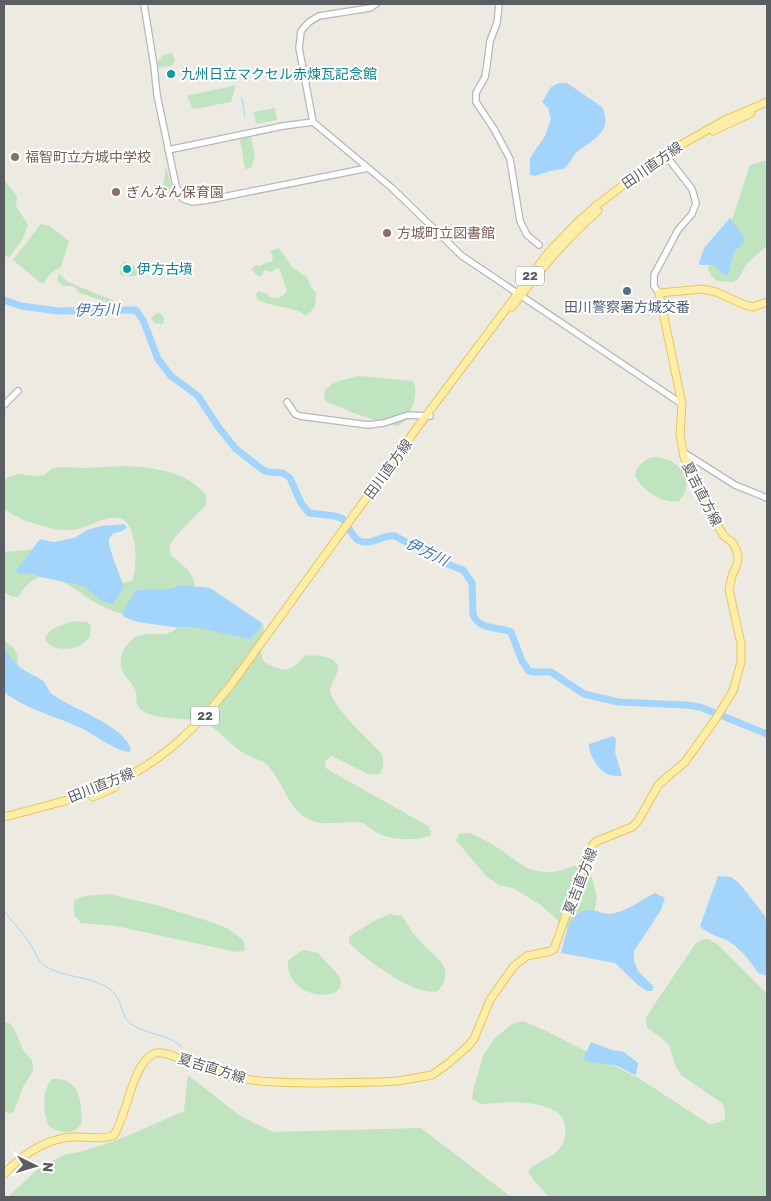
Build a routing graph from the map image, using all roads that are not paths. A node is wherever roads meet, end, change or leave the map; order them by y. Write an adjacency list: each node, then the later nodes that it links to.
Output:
1 (144, 4): 7 (street)
2 (376, 4): 6 (street)
3 (499, 4): 10 (street)
4 (767, 102): 12 (main road, 田川直方線 / 22)
5 (767, 106): 8 (main road, 田川直方線 / 22)
6 (313, 122): 7 (street); 9 (street)
7 (168, 150): 9 (street)
8 (667, 157): 11 (street); 12 (main road, 田川直方線 / 22)
9 (368, 168): 12 (street)
10 (539, 245)
11 (658, 293): 13 (main road); 16 (main road, 夏吉直方線)
12 (519, 294): 16 (street); 18 (main road, 田川直方線 / 22)
13 (767, 302)
14 (18, 391): 17 (street)
15 (287, 402): 18 (street)
16 (682, 404): 19 (main road, 夏吉直方線)
17 (4, 405)
18 (428, 416): 21 (main road, 田川直方線 / 22)
19 (683, 452): 20 (street); 24 (main road, 夏吉直方線)
20 (767, 498)
21 (344, 533): 22 (main road, 田川直方線 / 22); 23 (main road, 田川直方線 / 22)
22 (4, 817)
23 (4, 821)
24 (4, 1174)

